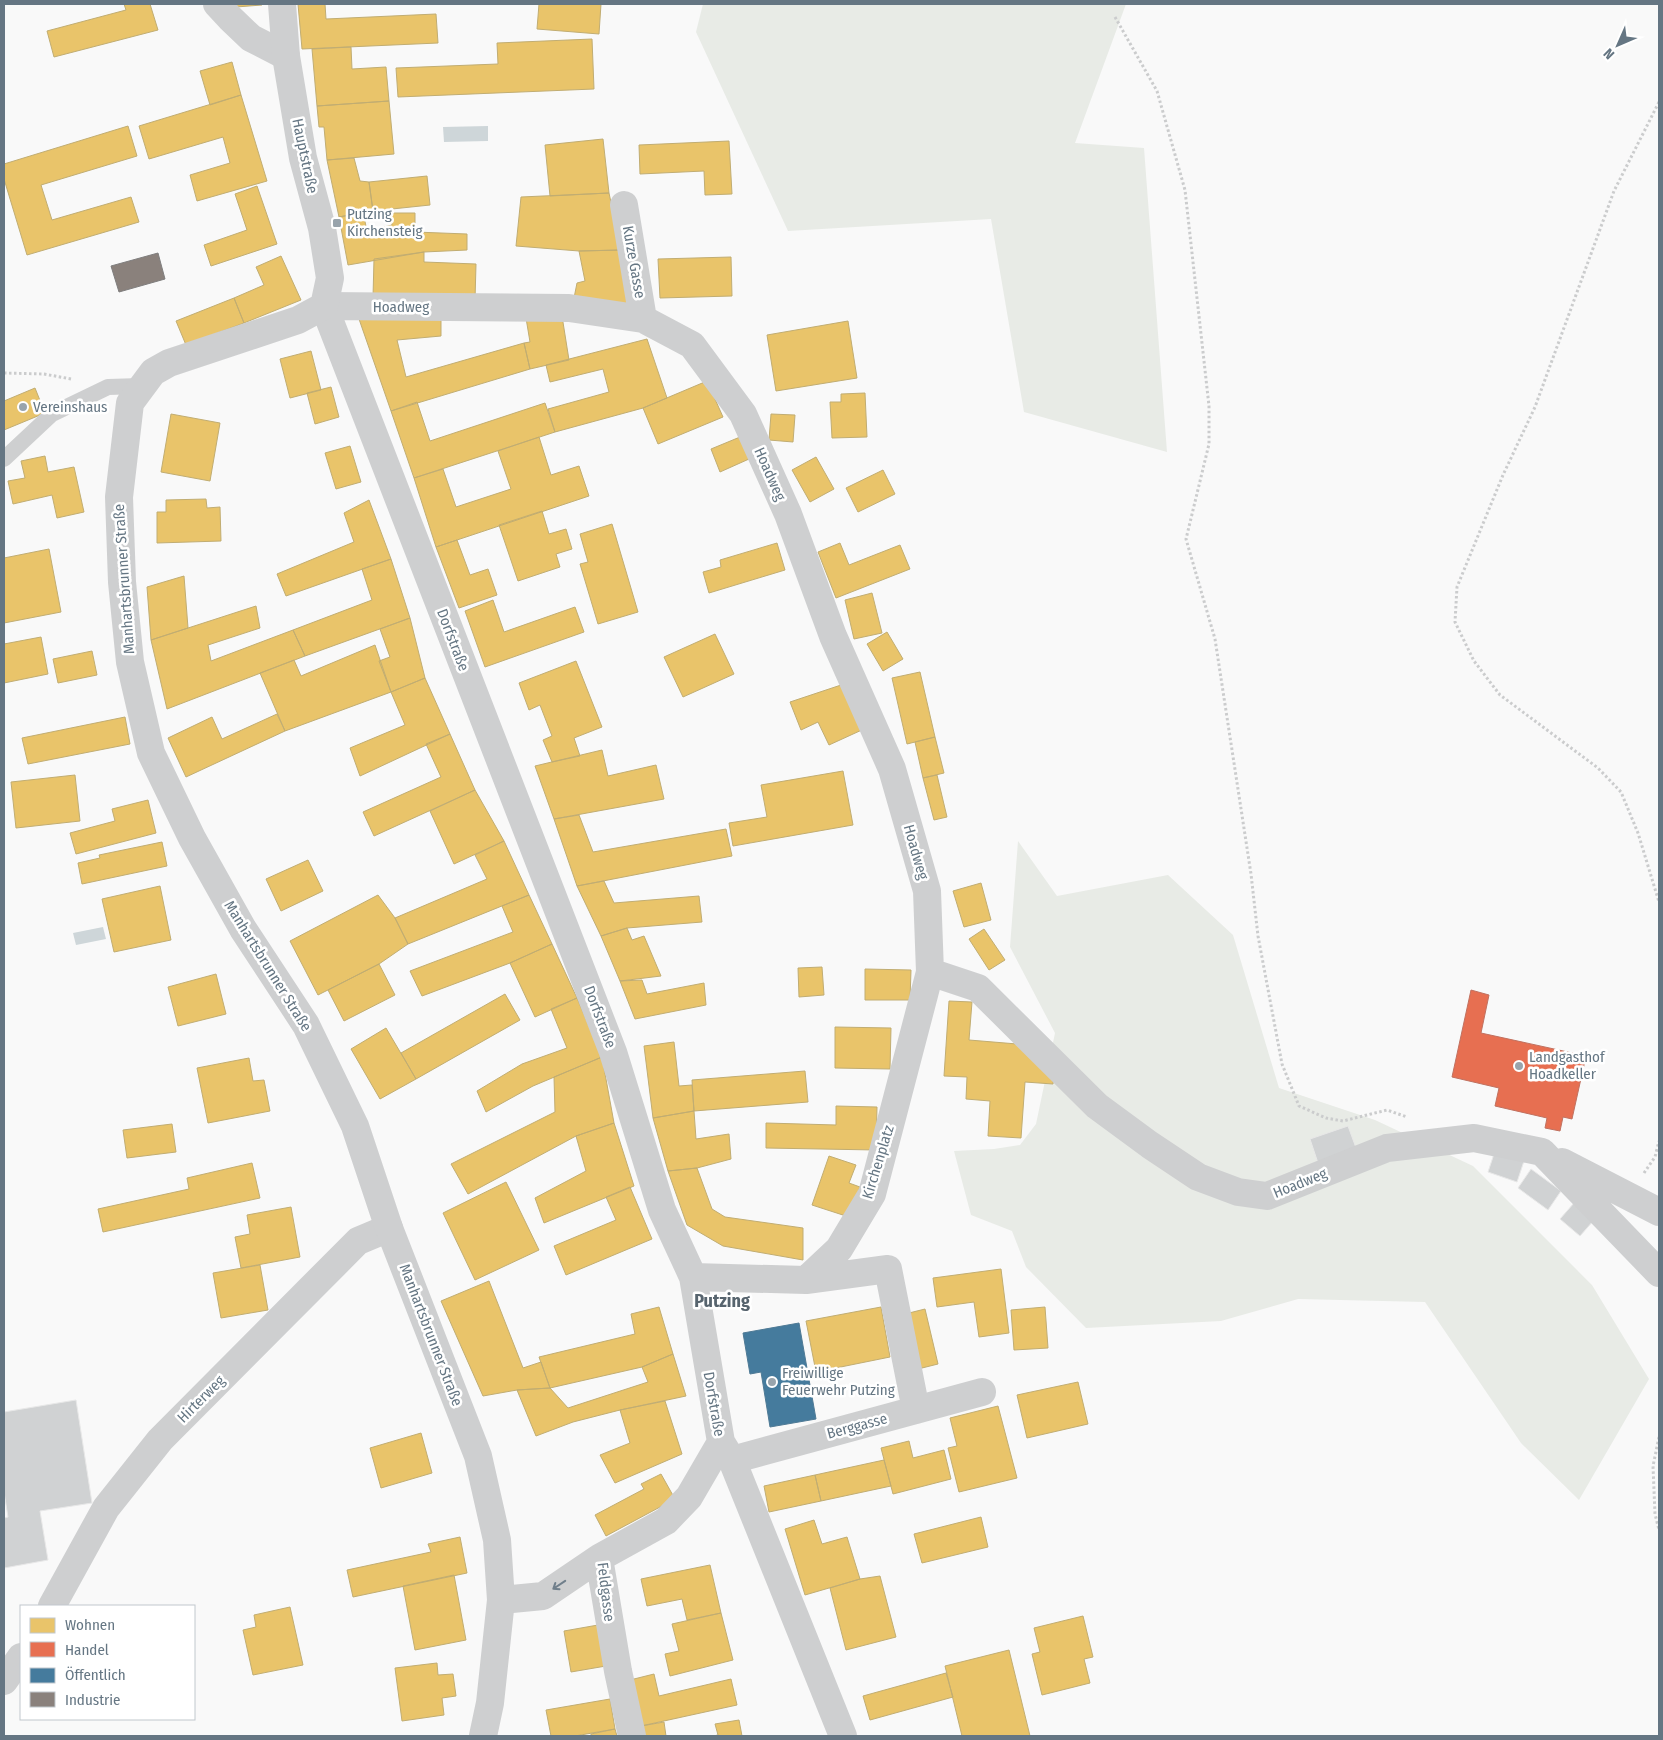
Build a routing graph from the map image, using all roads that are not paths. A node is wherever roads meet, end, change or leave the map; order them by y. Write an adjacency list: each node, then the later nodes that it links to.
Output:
1 (217, 4): 3 (street)
2 (282, 4): 3 (street, Hauptstraße)
3 (286, 56): 5 (street, Hauptstraße)
4 (624, 205): 6 (street, Kurze Gasse)
5 (324, 306): 6 (street, Hoadweg); 7 (street, Manhartsbrunner Straße); 15 (street, Dorfstraße)
6 (643, 319): 9 (street, Hoadweg)
7 (141, 386): 8 (lane); 13 (street, Manhartsbrunner Straße)
8 (4, 459)
9 (930, 972): 10 (street, Hoadweg); 11 (street, Hoadweg)
10 (915, 1026): 16 (street, Kirchenplatz)
11 (1542, 1152): 12 (street, Hoadweg); 14 (street)
12 (1659, 1212)
13 (389, 1228): 21 (street, Manhartsbrunner Straße); 22 (street, Hirterweg)
14 (1659, 1273)
15 (693, 1277): 16 (street); 19 (street, Dorfstraße)
16 (806, 1280): 18 (street)
17 (982, 1392): 18 (street, Berggasse)
18 (916, 1410): 19 (street, Berggasse)
19 (726, 1451): 20 (street, Feldgasse); 27 (street, Dorfstraße)
20 (599, 1558): 21 (street, one-way to 21); 26 (street, Feldgasse)
21 (501, 1600): 25 (street, Manhartsbrunner Straße)
22 (53, 1605)
23 (20, 1658): 24 (street)
24 (4, 1681)
25 (483, 1736)
26 (632, 1736)
27 (843, 1736)

